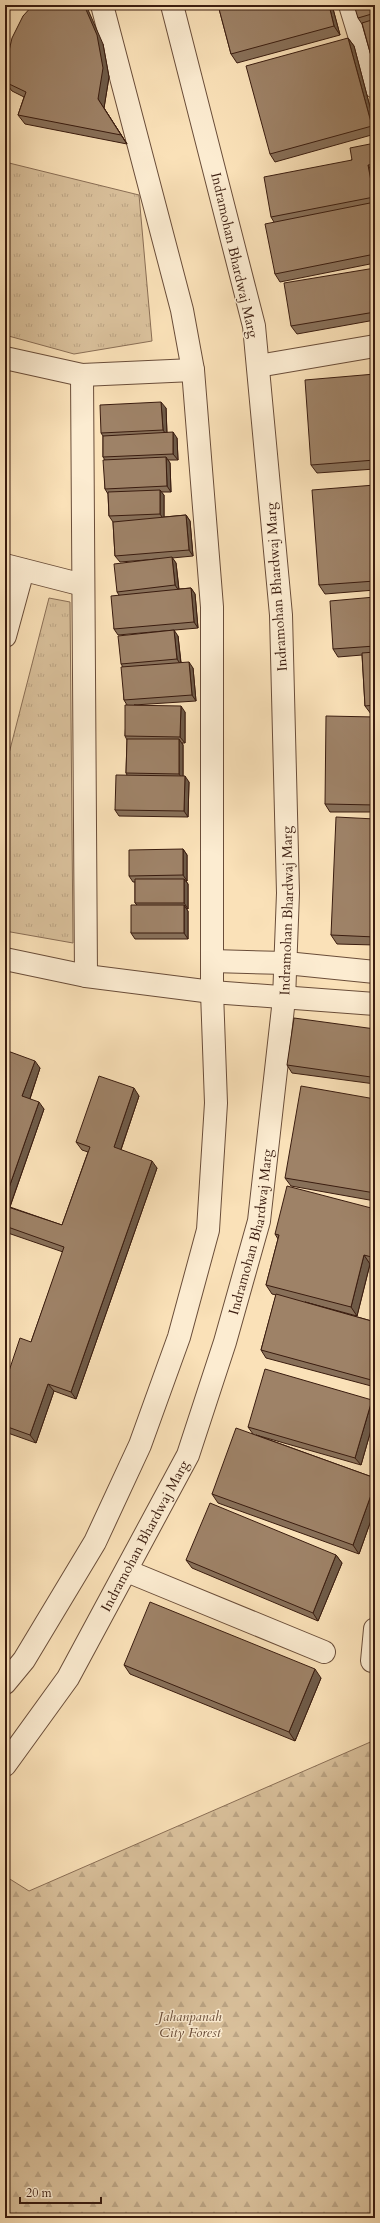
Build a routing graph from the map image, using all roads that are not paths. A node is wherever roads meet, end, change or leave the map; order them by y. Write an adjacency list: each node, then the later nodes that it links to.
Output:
1 (102, 5): 8 (street)
2 (172, 5): 7 (street, Indramohan Bhardwaj Marg)
3 (350, 5): 4 (street)
4 (375, 87)
5 (375, 346): 7 (street)
6 (5, 358): 9 (street)
7 (258, 366): 15 (street, Indramohan Bhardwaj Marg)
8 (193, 370): 9 (street); 14 (street)
9 (82, 375): 11 (street)
10 (14, 568): 11 (street); 12 (street)
11 (83, 585): 17 (street)
12 (5, 636)
13 (5, 960): 17 (street)
14 (212, 960): 15 (street); 18 (street)
15 (286, 963): 16 (street); 19 (street, Indramohan Bhardwaj Marg)
16 (375, 972)
17 (86, 976): 18 (street)
18 (212, 992): 19 (street); 25 (street)
19 (284, 999): 20 (street); 21 (street, Indramohan Bhardwaj Marg)
20 (375, 1004)
21 (127, 1570): 23 (street); 26 (street, Indramohan Bhardwaj Marg)
22 (375, 1629): 24 (street)
23 (324, 1652)
24 (372, 1661)
25 (5, 1684)
26 (5, 1765)

